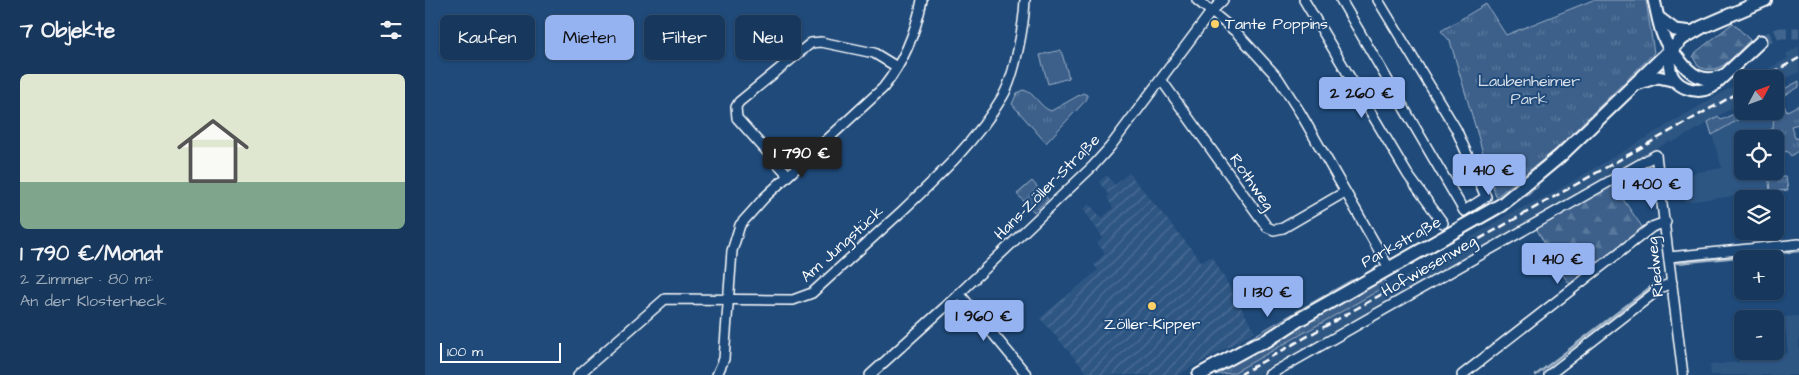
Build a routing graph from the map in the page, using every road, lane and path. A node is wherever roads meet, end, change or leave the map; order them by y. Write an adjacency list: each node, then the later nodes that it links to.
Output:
1 (922, 0): 15 (street)
2 (1025, 0): 30 (street, Am Jungstück)
3 (1197, 0): 10 (street)
4 (1223, 0): 10 (street, Hans-Zöller-Straße)
5 (1304, 0): 24 (street)
6 (1341, 0): 7 (street)
7 (1378, 0)
8 (1655, 0): 11 (street)
9 (1765, 0): 12 (main road, Parkstraße)
10 (1211, 12): 17 (street, Hans-Zöller-Straße); 22 (street)
11 (1659, 18): 12 (street); 14 (street)
12 (1693, 32): 14 (main road, Parkstraße)
13 (1761, 41): 16 (street)
14 (1671, 49): 16 (street); 18 (street); 19 (main road, Parkstraße)
15 (897, 67): 21 (street); 21 (street)
16 (1725, 74): 18 (street)
17 (1161, 81): 22 (street, Rothweg); 29 (street, Hans-Zöller-Straße)
18 (1675, 81): 19 (street)
19 (1628, 90): 27 (main road, Parkstraße)
20 (1657, 155): 23 (street, Riedweg); 36 (street, Hofwiesenweg)
21 (789, 175): 30 (street)
22 (1345, 192): 27 (street)
23 (1666, 222): 26 (street, Riedweg); 37 (street)
24 (1443, 223)
25 (1799, 244): 26 (street)
26 (1669, 257): 28 (street, Riedweg)
27 (1389, 268): 35 (main road, Parkstraße)
28 (1672, 283): 38 (street); 39 (street, Riedweg)
29 (959, 293): 33 (street, Hans-Zöller-Straße); 34 (street)
30 (730, 300): 31 (street, Am Jungstück); 32 (street)
31 (578, 375)
32 (717, 375)
33 (870, 375)
34 (1027, 375)
35 (1199, 375)
36 (1269, 375)
37 (1462, 375)
38 (1549, 375)
39 (1683, 375)

